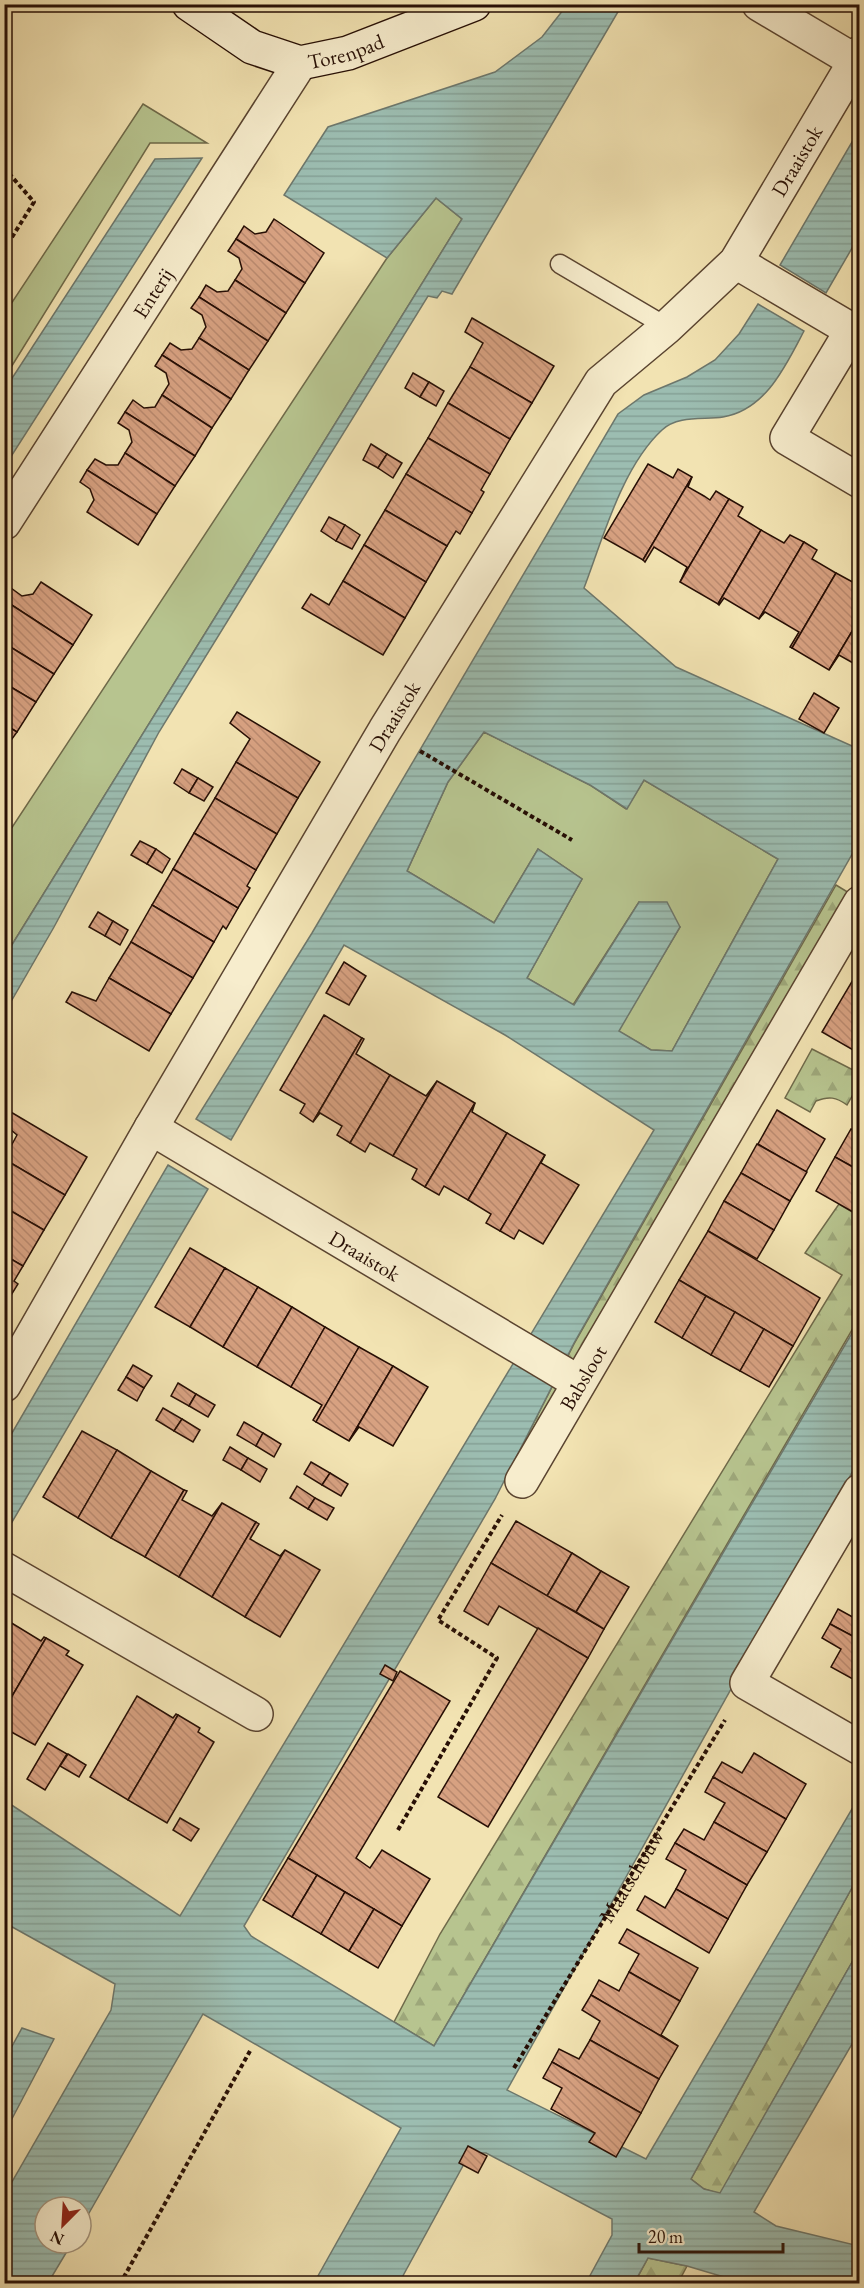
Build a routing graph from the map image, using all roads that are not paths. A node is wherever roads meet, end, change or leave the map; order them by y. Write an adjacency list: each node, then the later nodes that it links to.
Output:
1 (189, 4): 5 (street, Torenpad)
2 (474, 4): 5 (street, Torenpad)
3 (759, 4): 4 (street, Draaistok)
4 (857, 57): 6 (street, Draaistok)
5 (300, 63): 11 (street, Enterij)
6 (736, 262): 8 (street, Draaistok); 9 (street)
7 (560, 264): 8 (lane)
8 (667, 327): 13 (street, Draaistok)
9 (856, 333): 10 (street)
10 (860, 481)
11 (4, 523)
12 (860, 903): 14 (street, Babsloot)
13 (162, 1136): 14 (street, Draaistok); 15 (street, Draaistok)
14 (578, 1382): 16 (street, Babsloot)
15 (4, 1385)
16 (522, 1480)
17 (860, 1491): 20 (street)
18 (4, 1569): 19 (street)
19 (256, 1714)
20 (860, 1748)

